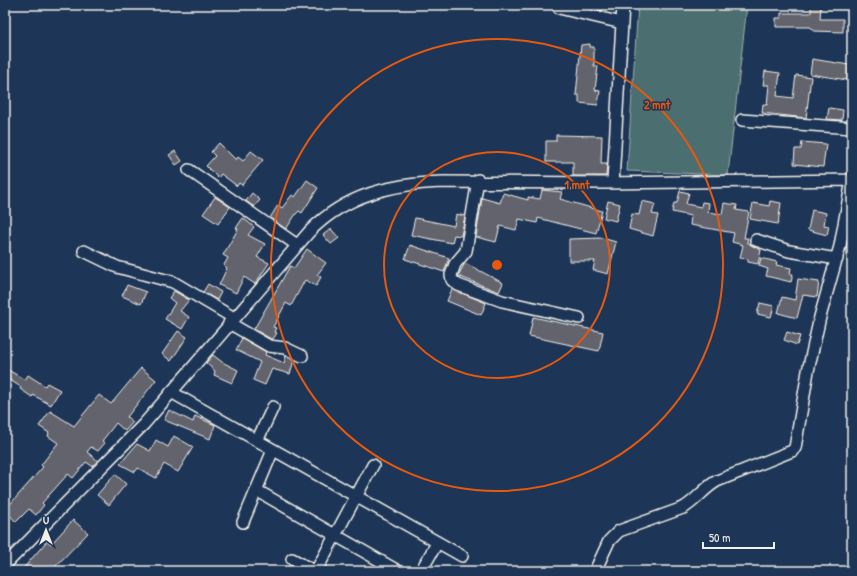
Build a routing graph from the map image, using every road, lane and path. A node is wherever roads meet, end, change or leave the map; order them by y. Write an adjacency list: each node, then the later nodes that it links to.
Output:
1 (623, 5): 3 (street)
2 (559, 8): 3 (street)
3 (622, 23): 9 (street)
4 (742, 120): 5 (street)
5 (852, 128)
6 (189, 170): 11 (street)
7 (852, 179): 9 (street); 13 (street)
8 (478, 180): 9 (street); 11 (street); 14 (street)
9 (613, 182)
10 (756, 240): 13 (street)
11 (297, 245): 15 (street)
12 (84, 251): 15 (street)
13 (837, 259): 33 (street)
14 (579, 318)
15 (232, 320): 16 (street); 17 (street)
16 (302, 356)
17 (171, 392): 19 (street); 29 (street)
18 (273, 407): 19 (street)
19 (257, 440): 20 (street)
20 (273, 450): 22 (street); 23 (street)
21 (373, 465): 23 (street)
22 (256, 490): 24 (street); 25 (street)
23 (355, 496): 25 (street); 26 (street)
24 (243, 522)
25 (334, 535): 30 (street); 31 (street)
26 (437, 543): 27 (street); 32 (street)
27 (462, 556)
28 (292, 558): 30 (street)
29 (5, 565)
30 (315, 571)
31 (398, 571)
32 (421, 571)
33 (595, 571)

